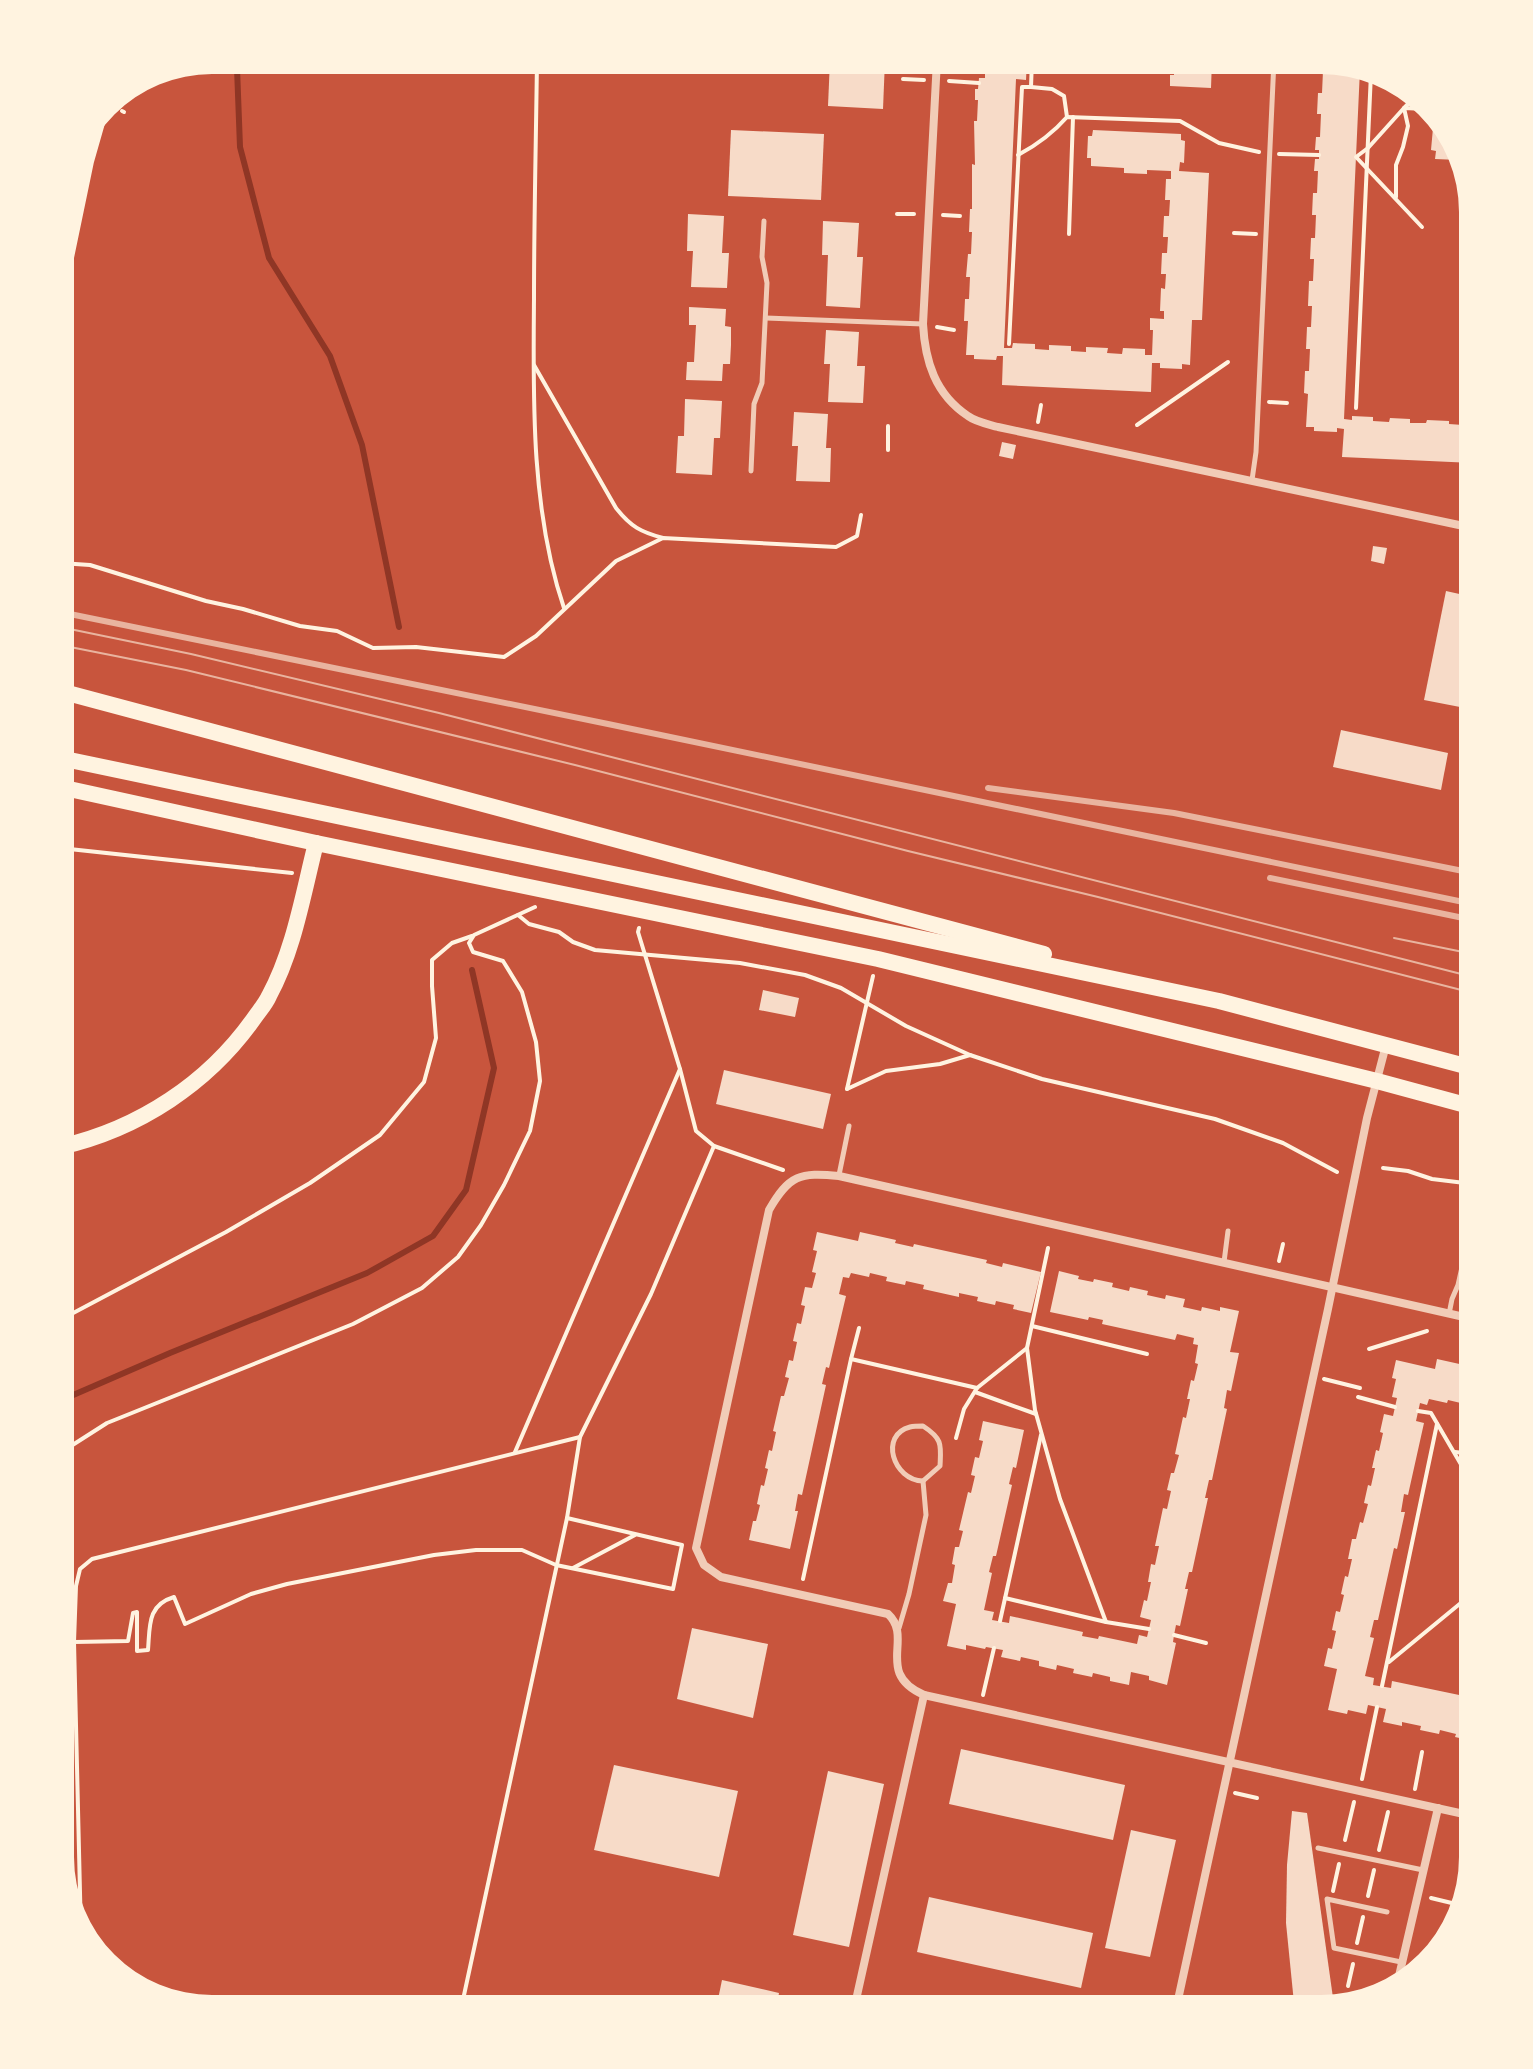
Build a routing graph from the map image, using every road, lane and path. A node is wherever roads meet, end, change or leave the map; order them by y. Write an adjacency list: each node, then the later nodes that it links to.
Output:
1 (537, 74): 28 (path)
2 (936, 74): 25 (street)
3 (1031, 74): 6 (path)
4 (1273, 74): 13 (lane)
5 (1371, 84): 12 (path)
6 (1031, 87): 10 (path); 14 (path)
7 (1407, 105): 8 (path)
8 (1404, 108): 9 (path); 12 (path); 17 (path)
9 (1411, 108)
10 (1070, 117): 13 (path); 14 (path); 22 (path)
11 (91, 148): 19 (main road)
12 (1368, 148): 16 (path); 16 (path)
13 (1270, 154): 15 (path); 23 (lane)
14 (1018, 155): 26 (path)
15 (1319, 155)
16 (1367, 168): 17 (path); 29 (path)
17 (1396, 200): 20 (path)
18 (764, 221): 24 (lane)
19 (74, 224)
20 (1422, 227)
21 (1234, 233): 23 (path)
22 (1069, 234)
23 (1266, 235): 34 (lane)
24 (766, 318): 25 (lane); 33 (lane)
25 (923, 324): 34 (street)
26 (1009, 344)
27 (1228, 362): 30 (path)
28 (533, 363): 37 (path); 39 (path)
29 (1356, 408)
30 (1137, 425)
31 (888, 426): 32 (path)
32 (888, 450)
33 (751, 471)
34 (1252, 480): 36 (street)
35 (861, 515): 37 (path)
36 (1459, 525)
37 (663, 538): 39 (path)
38 (74, 564): 39 (path)
39 (564, 608)
40 (74, 695): 52 (main road)
41 (74, 761): 52 (main road)
42 (74, 790): 43 (main road)
43 (316, 843): 45 (main road); 58 (main road)
44 (74, 850): 45 (path)
45 (309, 870): 61 (main road)
46 (535, 907): 47 (path)
47 (518, 915): 49 (path); 50 (path)
48 (639, 928): 50 (path)
49 (474, 935): 73 (path); 94 (path)
50 (644, 954): 53 (path); 57 (path)
51 (873, 976): 53 (path)
52 (1219, 1001): 54 (main road)
53 (867, 1003): 55 (path); 55 (path)
54 (1386, 1044): 56 (main road); 58 (street)
55 (970, 1055): 64 (path)
56 (1459, 1064)
57 (680, 1069): 62 (path); 95 (path)
58 (1377, 1081): 59 (main road); 72 (street)
59 (1459, 1103)
60 (849, 1126): 65 (lane)
61 (74, 1143)
62 (714, 1146): 66 (path); 92 (path)
63 (1383, 1168): 67 (path)
64 (1337, 1172)
65 (839, 1176): 66 (street); 70 (street)
66 (792, 1181): 109 (street)
67 (1459, 1182)
68 (1228, 1231): 70 (lane)
69 (1048, 1248): 76 (path)
70 (1224, 1264): 72 (street)
71 (1459, 1281): 74 (lane)
72 (1332, 1288): 74 (street); 83 (street)
73 (74, 1313)
74 (1449, 1314): 75 (street)
75 (1459, 1316)
76 (1032, 1326): 79 (path); 81 (path)
77 (859, 1328): 82 (path)
78 (1427, 1331): 80 (path)
79 (1027, 1348): 85 (path); 89 (path)
80 (1369, 1349)
81 (1147, 1354)
82 (851, 1359): 85 (path); 104 (path)
83 (1313, 1376): 84 (path); 121 (street)
84 (1360, 1388)
85 (976, 1390): 89 (path); 93 (path)
86 (1358, 1397): 87 (path)
87 (1395, 1407)
88 (1418, 1411): 90 (path)
89 (1036, 1414): 91 (path)
90 (1437, 1424): 96 (path); 115 (path)
91 (1041, 1433): 105 (path); 108 (path)
92 (580, 1437): 95 (path); 100 (path)
93 (956, 1438)
94 (74, 1444)
95 (515, 1452): 112 (path)
96 (1454, 1452): 97 (path); 98 (path)
97 (1459, 1453)
98 (1459, 1461)
99 (923, 1481): 99 (lane); 109 (lane)
100 (567, 1518): 101 (path); 102 (path)
101 (638, 1534): 103 (path); 103 (path)
102 (556, 1565): 103 (path); 112 (path); 134 (path)
103 (573, 1568)
104 (803, 1579)
105 (1005, 1598): 107 (path); 108 (path)
106 (1459, 1605): 115 (path)
107 (1000, 1621)
108 (1106, 1622): 110 (path)
109 (898, 1629): 117 (street)
110 (1149, 1629)
111 (1174, 1635): 113 (path)
112 (74, 1642): 128 (path)
113 (1206, 1643)
114 (994, 1648): 118 (path)
115 (1388, 1664): 116 (path)
116 (1382, 1686)
117 (924, 1695): 118 (street); 135 (street)
118 (980, 1707): 121 (street)
119 (1377, 1707): 122 (path)
120 (1422, 1752): 123 (path)
121 (1229, 1762): 122 (street); 136 (street)
122 (1357, 1790): 123 (street)
123 (1412, 1802): 124 (street)
124 (1438, 1808): 125 (street); 127 (street)
125 (1459, 1813)
126 (1318, 1848): 127 (lane)
127 (1423, 1870): 129 (street)
128 (80, 1895)
129 (1418, 1895): 130 (path); 132 (street)
130 (1450, 1903)
131 (1387, 1912): 132 (lane)
132 (1402, 1963): 133 (street)
133 (1401, 1969)
134 (464, 1995)
135 (857, 1995)
136 (1179, 1995)

